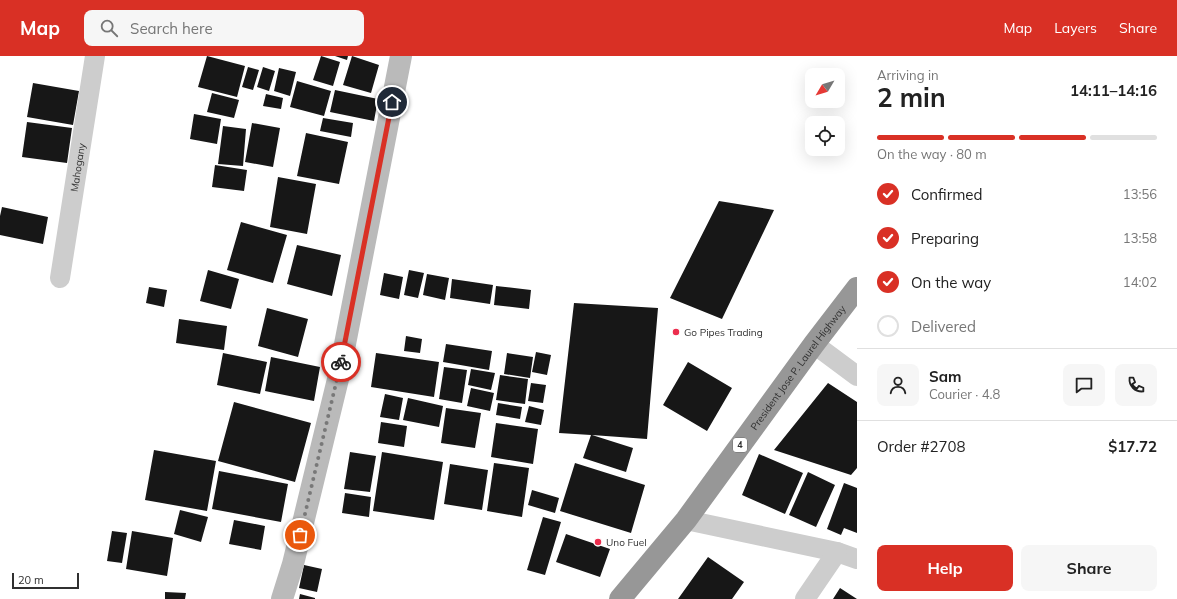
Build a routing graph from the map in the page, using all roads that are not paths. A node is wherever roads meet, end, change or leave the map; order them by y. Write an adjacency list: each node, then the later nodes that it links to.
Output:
1 (95, 56): 3 (street, Mahogany)
2 (402, 56): 10 (street)
3 (60, 278)
4 (857, 288): 5 (highway, President Jose P. Laurel Highway / 4)
5 (814, 344): 6 (street); 7 (highway, President Jose P. Laurel Highway / 4)
6 (857, 376)
7 (686, 520): 8 (street); 11 (highway, President Jose P. Laurel Highway / 4)
8 (837, 552): 9 (street); 12 (street)
9 (857, 559)
10 (282, 599)
11 (620, 599)
12 (806, 599)

